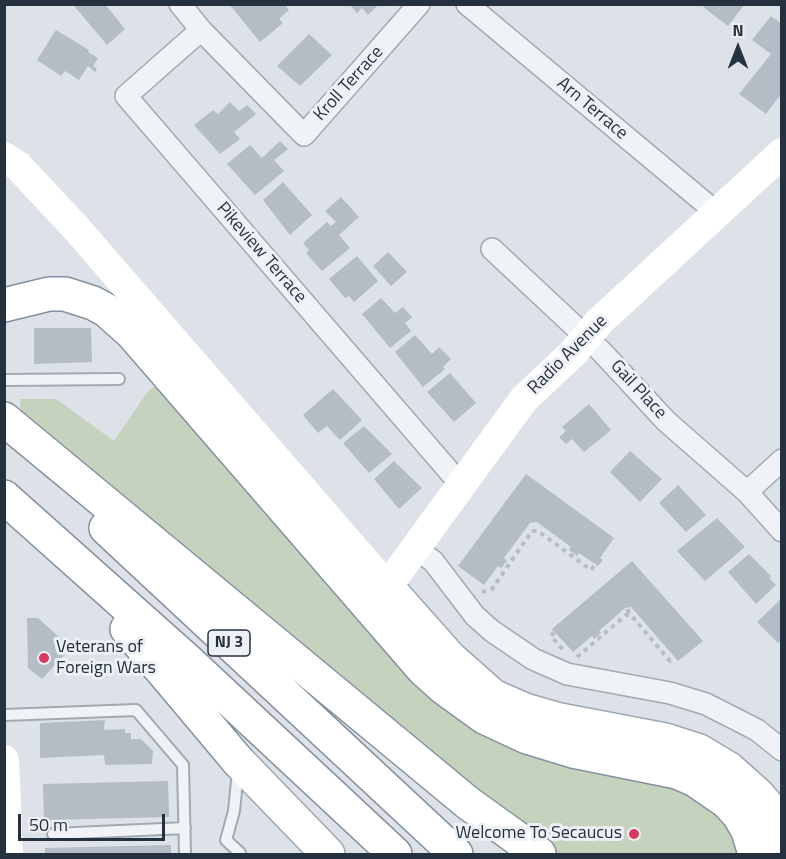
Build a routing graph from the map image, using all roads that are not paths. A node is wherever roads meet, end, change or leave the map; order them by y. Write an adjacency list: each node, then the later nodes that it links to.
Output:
1 (180, 4): 4 (street)
2 (419, 4): 4 (street, Kroll Terrace)
3 (467, 4): 7 (street, Arn Terrace)
4 (201, 30): 16 (street, Pikeview Terrace)
5 (782, 153): 7 (main road, Radio Avenue)
6 (4, 157): 22 (main road)
7 (717, 213): 10 (main road, Radio Avenue)
8 (492, 249): 10 (street, Gail Place)
9 (4, 305): 39 (main road)
10 (586, 338): 16 (main road, Radio Avenue); 17 (street, Gail Place)
11 (119, 379): 12 (lane)
12 (4, 380)
13 (4, 419): 27 (main road, NJ 3)
14 (4, 429): 36 (main road, NJ 3)
15 (782, 460): 17 (street)
16 (461, 485): 21 (main road, Radio Avenue)
17 (747, 492): 19 (street, Gail Place)
18 (4, 497): 20 (main road, NJ 3)
19 (782, 531)
20 (54, 542): 26 (main road, NJ 3); 35 (main road, NJ 3)
21 (415, 549): 22 (main road, Radio Avenue); 24 (street)
22 (387, 587): 30 (main road)
23 (4, 715): 28 (lane)
24 (782, 750)
25 (4, 760): 32 (main road)
26 (238, 761): 31 (lane); 34 (main road, NJ 3)
27 (468, 803): 37 (main road, NJ 3); 38 (main road)
28 (185, 828): 29 (lane); 33 (lane)
29 (53, 834)
30 (782, 842)
31 (240, 853)
32 (8, 855)
33 (185, 855)
34 (328, 855)
35 (395, 855)
36 (456, 855)
37 (522, 855)
38 (538, 855)
39 (755, 855)

